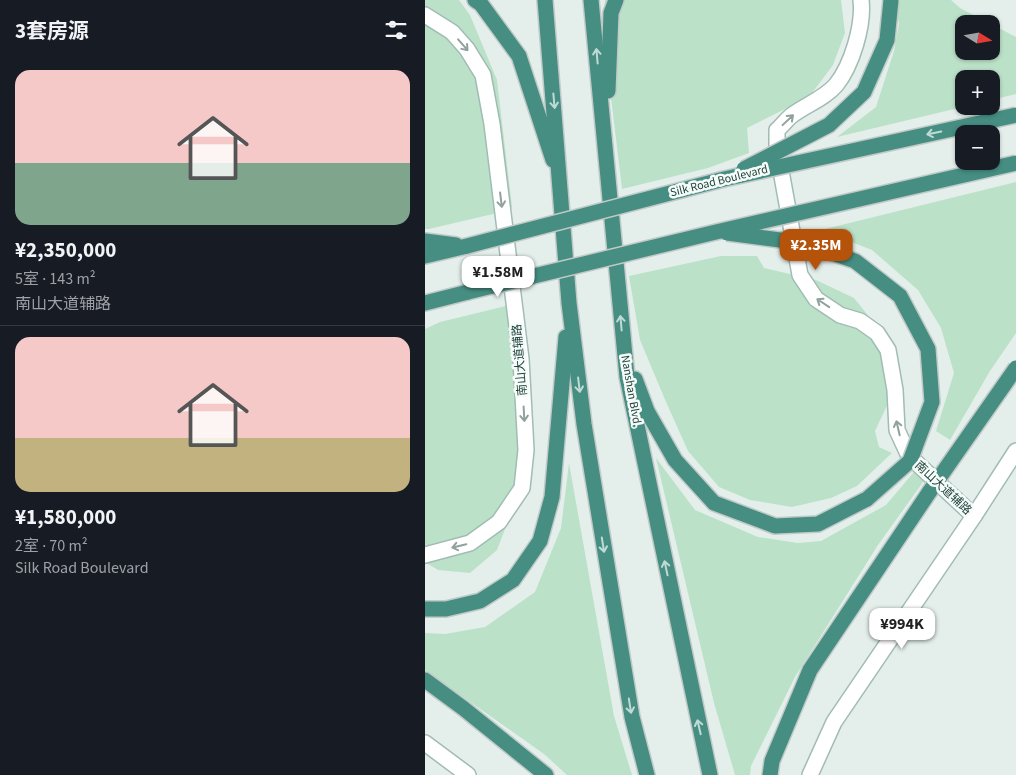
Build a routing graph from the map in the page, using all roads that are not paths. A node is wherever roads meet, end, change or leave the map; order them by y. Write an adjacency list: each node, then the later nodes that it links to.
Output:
1 (475, 0): 12 (highway)
2 (545, 0): 12 (highway, one-way to 12)
3 (591, 0): 9 (highway, Nanshan Blvd., one-way to 3)
4 (615, 0): 9 (highway)
5 (861, 0): 22 (main road, 南山大道辅路, one-way to 5)
6 (891, 0): 11 (highway, bridge)
7 (425, 15): 23 (main road, 南山大道辅路, one-way to 23)
8 (1016, 115): 11 (highway, Silk Road Boulevard, one-way to 11, bridge)
9 (606, 152): 19 (highway, Nanshan Blvd., one-way to 9)
10 (1016, 163): 13 (highway, bridge)
11 (725, 179): 15 (highway, Silk Road Boulevard, bridge)
12 (560, 184): 17 (highway)
13 (716, 232): 18 (highway, bridge); 19 (highway, bridge)
14 (425, 241): 15 (highway)
15 (467, 246): 16 (highway, Silk Road Boulevard)
16 (425, 256)
17 (569, 303): 24 (highway); 29 (highway, one-way to 29)
18 (428, 304)
19 (623, 346): 30 (highway, Nanshan Blvd., one-way to 19)
20 (1016, 368): 31 (highway, bridge)
21 (1016, 451): 22 (main road)
22 (974, 516): 32 (main road, 南山大道辅路)
23 (425, 554)
24 (425, 610)
25 (425, 680): 28 (highway)
26 (425, 743): 27 (main road)
27 (468, 775)
28 (546, 775)
29 (647, 775)
30 (710, 775)
31 (770, 775)
32 (810, 775)

